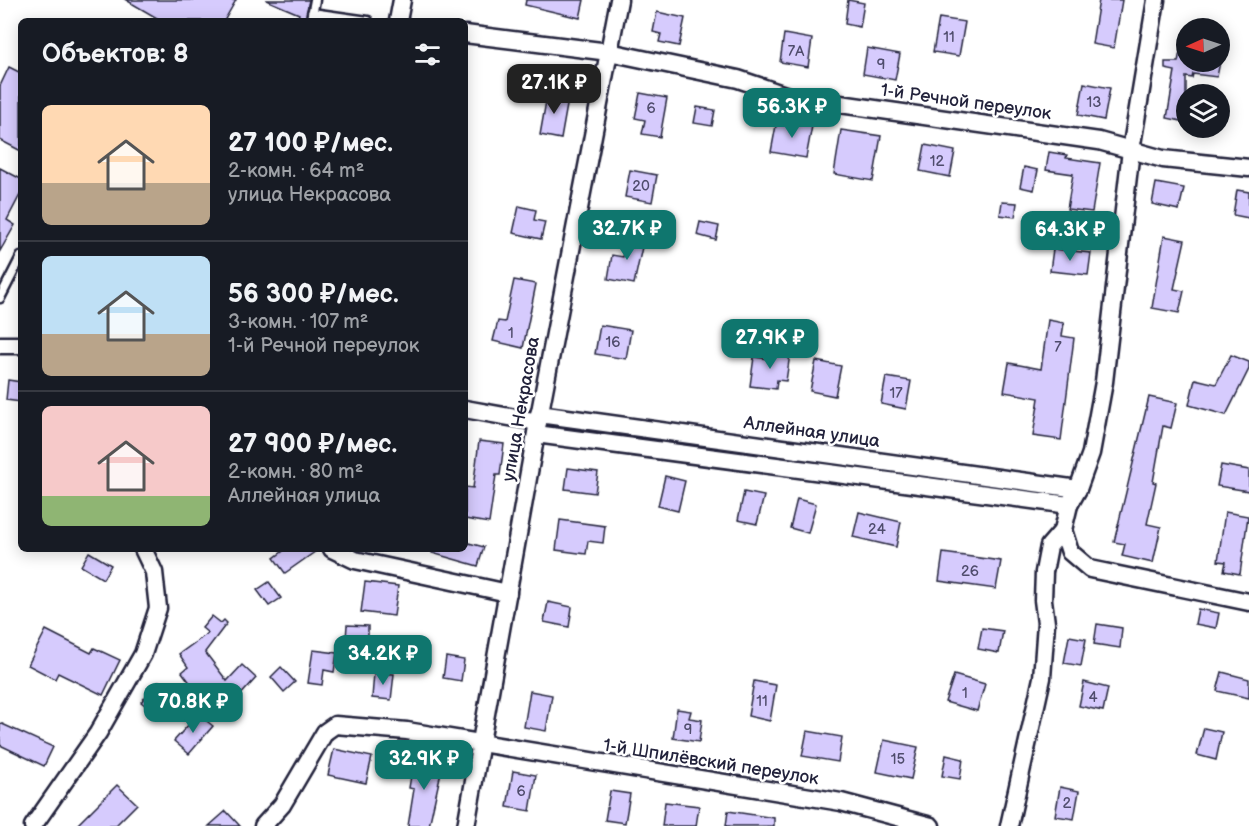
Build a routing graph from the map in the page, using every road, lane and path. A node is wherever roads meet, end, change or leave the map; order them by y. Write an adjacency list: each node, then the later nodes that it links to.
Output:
1 (315, 0): 5 (lane)
2 (402, 0): 6 (street)
3 (620, 0): 8 (street, улица Некрасова)
4 (1156, 0): 9 (street)
5 (311, 17)
6 (399, 18)
7 (468, 34): 8 (street, 1-й Речной переулок)
8 (609, 52): 9 (street, 1-й Речной переулок); 16 (street, улица Некрасова)
9 (1131, 150): 10 (street, 1-й Речной переулок); 17 (street)
10 (1249, 168)
11 (18, 263): 12 (lane)
12 (0, 298)
13 (0, 345): 14 (street)
14 (18, 345)
15 (468, 410): 16 (street, Аллейная улица)
16 (538, 423): 17 (street, Аллейная улица); 18 (street, Аллейная улица); 22 (street, улица Некрасова)
17 (1078, 489): 18 (street)
18 (1069, 505): 19 (street)
19 (1064, 530): 23 (street); 29 (street)
20 (144, 552): 25 (street)
21 (339, 552): 22 (street)
22 (508, 593): 24 (street, улица Некрасова)
23 (1249, 602)
24 (482, 744): 26 (street, 1-й Шпилёвский переулок); 27 (street, улица Некрасова); 28 (street, 1-й Шпилёвский переулок)
25 (33, 826)
26 (263, 826)
27 (466, 826)
28 (932, 826)
29 (1009, 826)

